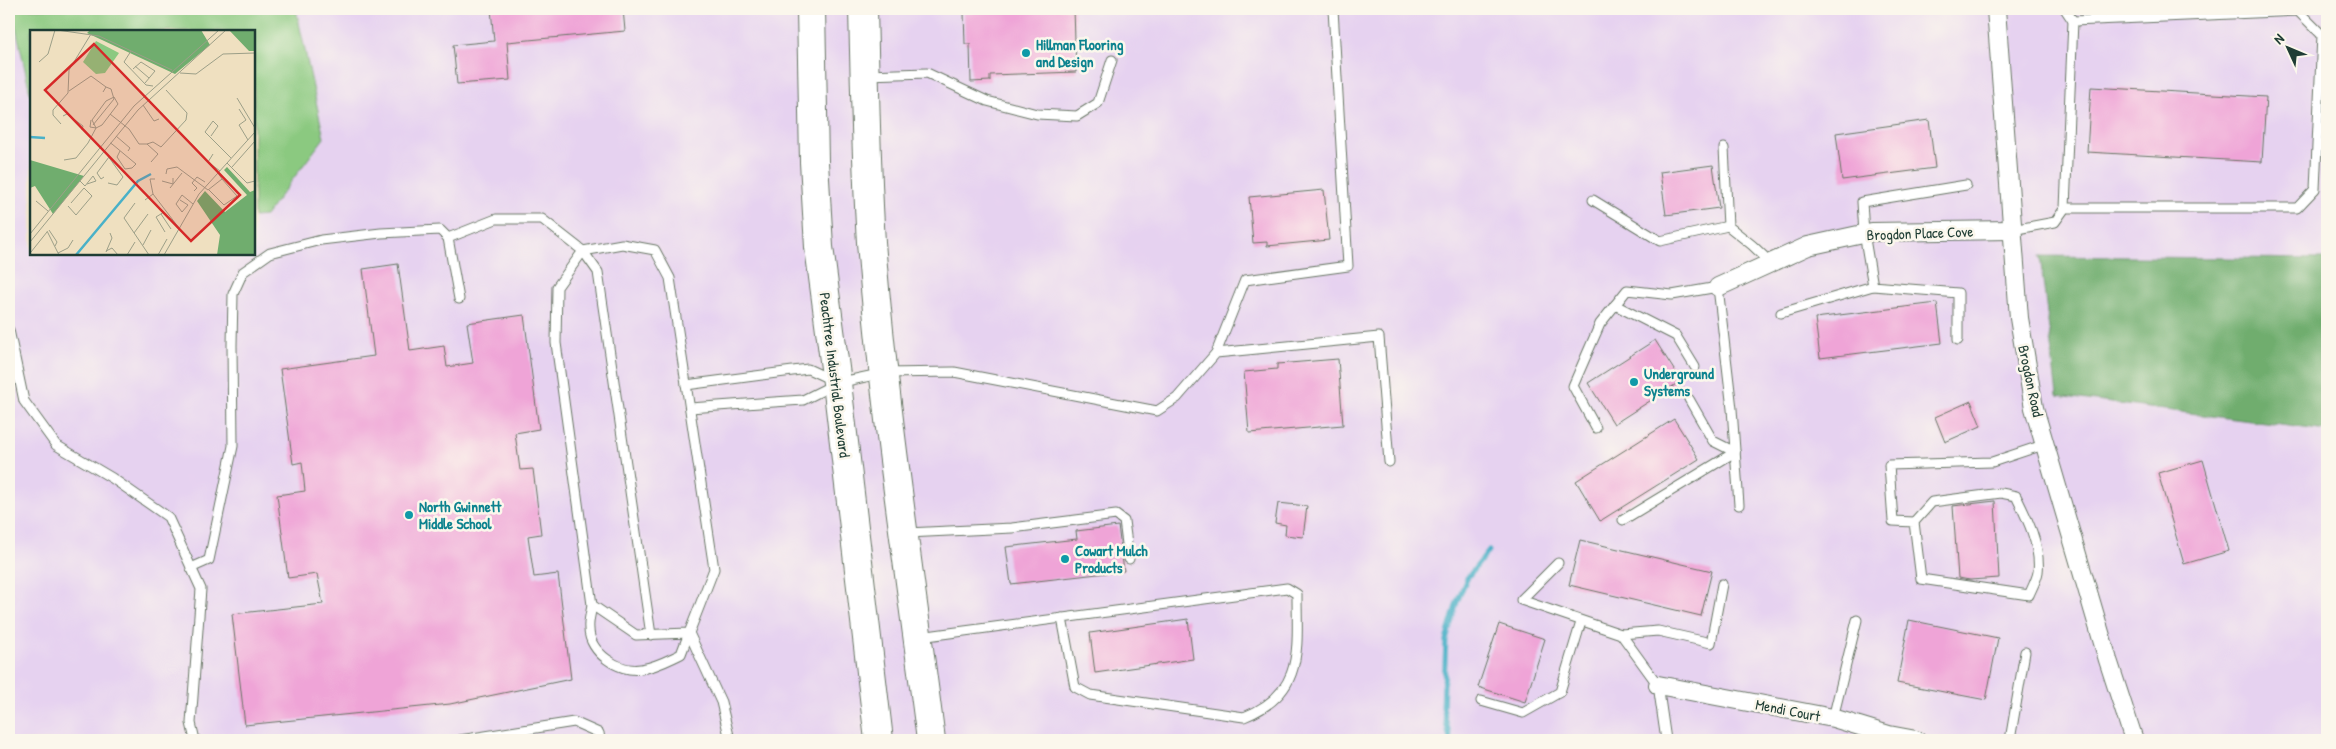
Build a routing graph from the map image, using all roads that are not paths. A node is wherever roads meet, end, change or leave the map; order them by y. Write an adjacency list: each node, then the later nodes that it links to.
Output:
1 (811, 9): 29 (highway, Peachtree Industrial Boulevard)
2 (863, 9): 8 (highway)
3 (1333, 9): 26 (lane)
4 (1996, 9): 14 (street, Brogdon Road)
5 (2065, 9): 6 (lane)
6 (2073, 21): 12 (lane); 12 (lane)
7 (1112, 60): 8 (lane)
8 (865, 75): 28 (highway)
9 (1724, 148): 13 (lane)
10 (1966, 186): 15 (lane)
11 (1593, 200): 13 (lane)
12 (2065, 208): 14 (lane)
13 (1728, 226): 18 (lane)
14 (2012, 230): 15 (street, Brogdon Place Cove); 34 (street, Brogdon Road)
15 (1864, 233): 18 (street, Brogdon Place Cove); 19 (lane)
16 (448, 238): 17 (lane); 21 (lane); 43 (lane)
17 (583, 251): 30 (lane); 45 (lane); 51 (lane)
18 (1770, 263): 20 (street, Brogdon Place Cove)
19 (1873, 286): 23 (lane); 25 (lane)
20 (1718, 287): 22 (lane); 35 (lane)
21 (459, 299)
22 (1615, 305): 27 (lane); 33 (lane)
23 (1782, 313)
24 (9, 330): 43 (lane)
25 (1958, 340)
26 (1216, 353): 28 (lane); 36 (lane)
27 (1695, 368)
28 (884, 373): 29 (lane); 40 (highway)
29 (837, 383): 30 (lane); 32 (lane); 63 (highway, Peachtree Industrial Boulevard)
30 (686, 385): 32 (lane)
31 (1689, 398): 35 (lane)
32 (690, 408): 49 (lane)
33 (1596, 428)
34 (2046, 444): 39 (lane); 67 (street, Brogdon Road)
35 (1735, 452): 37 (lane); 38 (lane)
36 (1389, 462)
37 (1739, 505)
38 (1623, 520)
39 (1914, 522): 39 (lane)
40 (905, 533): 41 (lane); 52 (highway)
41 (1129, 559)
42 (1558, 563): 48 (lane)
43 (192, 568): 59 (lane)
44 (1722, 584): 50 (lane)
45 (592, 606): 49 (lane); 51 (lane)
46 (1062, 618): 46 (lane); 52 (lane)
47 (1857, 620): 56 (lane)
48 (1581, 622): 50 (lane); 55 (lane)
49 (689, 633): 51 (lane); 62 (lane)
50 (1621, 634): 54 (lane)
51 (651, 635)
52 (918, 637): 57 (highway)
53 (2025, 652): 66 (lane)
54 (1658, 686): 56 (street, Mendi Court); 64 (lane)
55 (1481, 701)
56 (1833, 718): 58 (street, Mendi Court)
57 (933, 731)
58 (1888, 738): 65 (street, Mendi Court)
59 (194, 740)
60 (460, 740): 61 (lane)
61 (600, 740)
62 (730, 740)
63 (879, 740)
64 (1669, 740)
65 (1916, 740)
66 (2010, 740)
67 (2134, 740)

